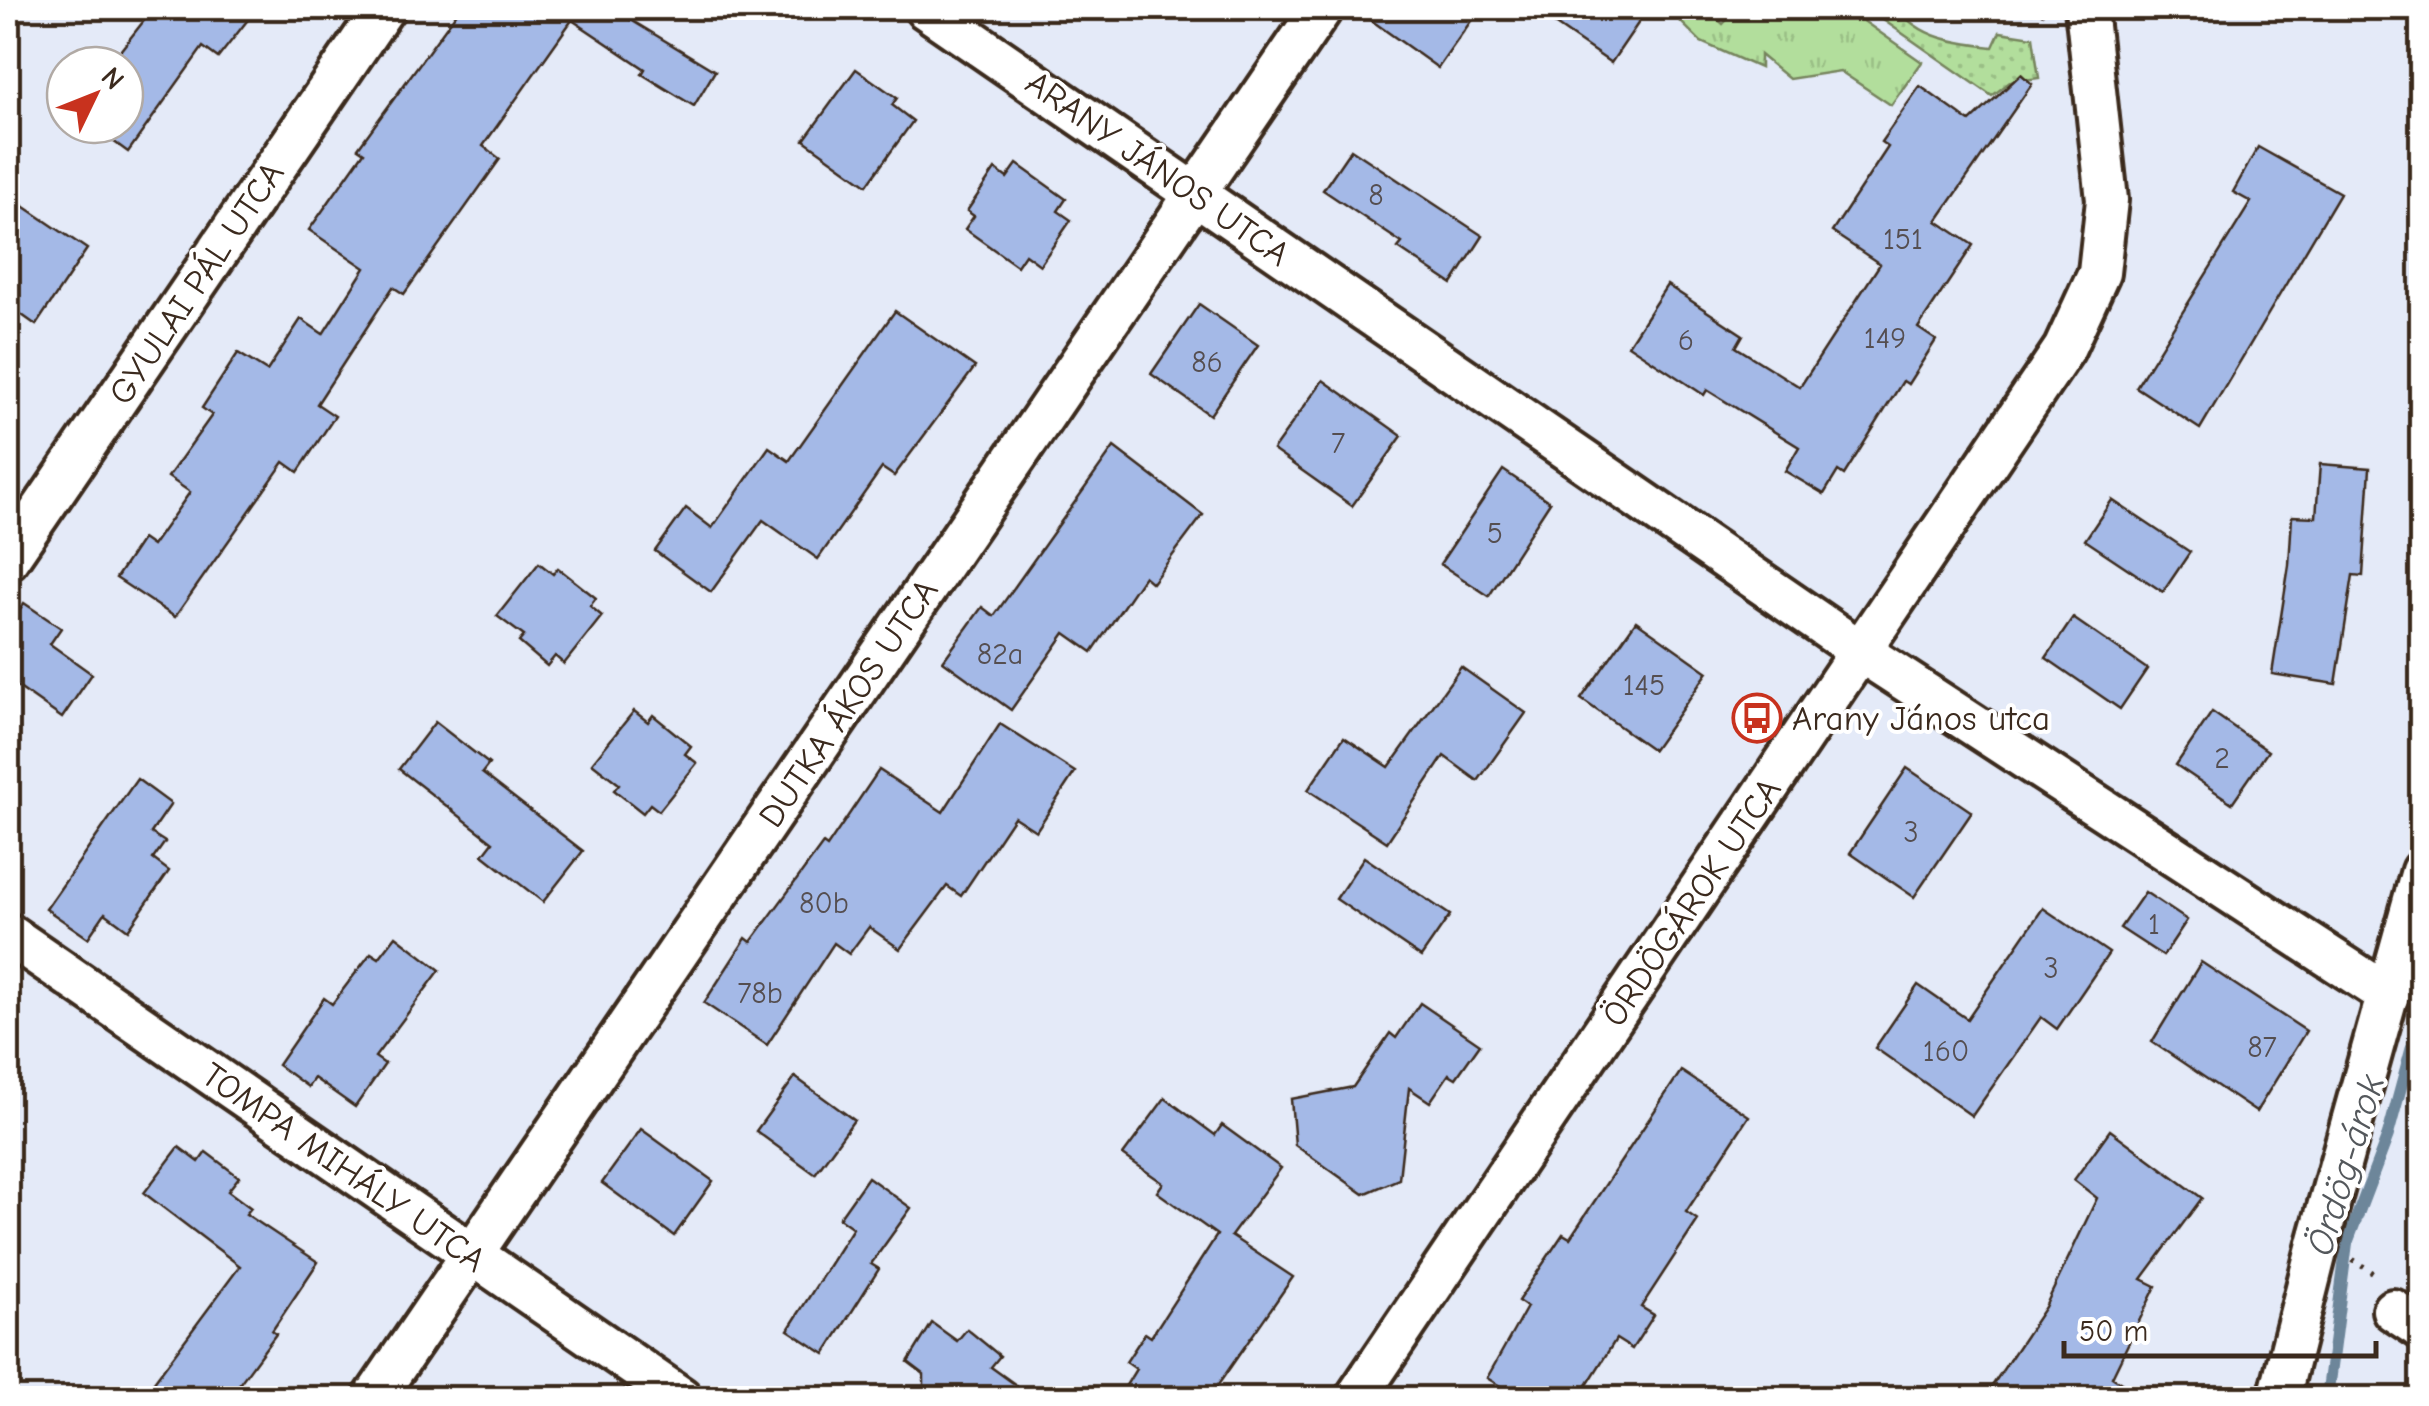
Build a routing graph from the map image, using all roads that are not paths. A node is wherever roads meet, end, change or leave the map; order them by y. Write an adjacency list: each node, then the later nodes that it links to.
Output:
1 (384, 8): 6 (street, GYULAI PÁL UTCA)
2 (925, 8): 5 (street, ARANY JÁNOS UTCA)
3 (1322, 8): 5 (street, DUTKA ÁKOS UTCA)
4 (2086, 8): 7 (street, ÖRDÖGÁROK UTCA)
5 (1195, 193): 7 (street, ARANY JÁNOS UTCA); 11 (street, DUTKA ÁKOS UTCA)
6 (8, 558)
7 (1860, 651): 10 (street, ARANY JÁNOS UTCA); 14 (street, ÖRDÖGÁROK UTCA)
8 (2422, 871): 10 (street)
9 (8, 934): 11 (street, TOMPA MIHÁLY UTCA)
10 (2388, 995): 15 (street)
11 (471, 1255): 12 (street, DUTKA ÁKOS UTCA); 13 (street, TOMPA MIHÁLY UTCA)
12 (374, 1398)
13 (680, 1398)
14 (1356, 1398)
15 (2279, 1398)

